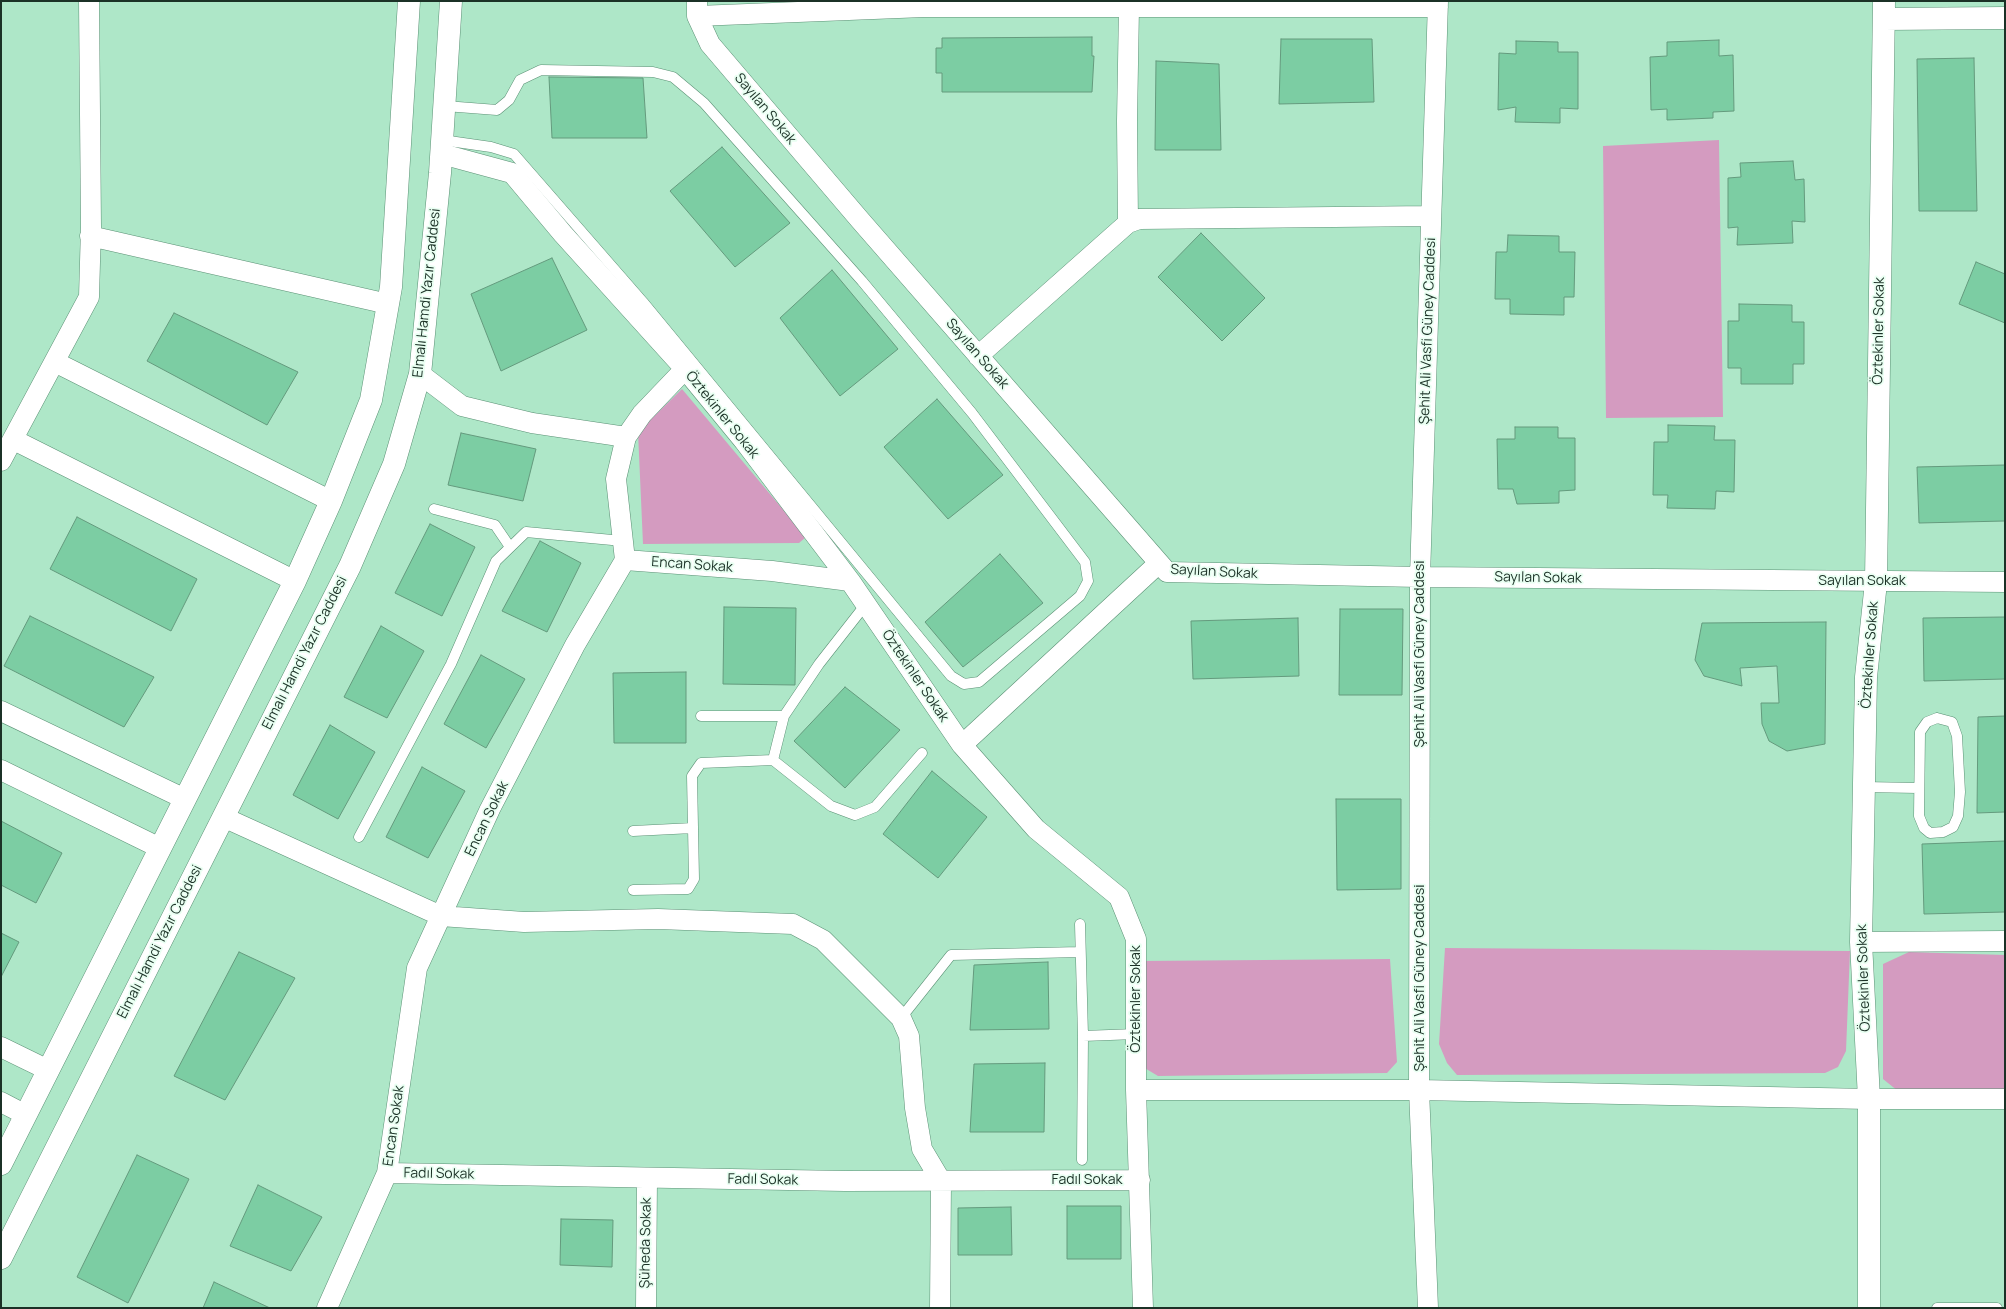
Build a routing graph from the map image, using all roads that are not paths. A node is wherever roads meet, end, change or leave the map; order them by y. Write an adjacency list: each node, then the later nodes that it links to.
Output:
1 (89, 1): 13 (street)
2 (408, 1): 14 (main road)
3 (451, 1): 9 (main road, Elmalı Hamdi Yazır Caddesi)
4 (1438, 4): 6 (street); 11 (street, Şehit Ali Vasfi Güney Caddesi)
5 (697, 8): 6 (street); 15 (street, Sayılan Sokak)
6 (1129, 8): 12 (street)
7 (1884, 10): 8 (main road); 31 (main road, Öztekinler Sokak)
8 (2005, 18)
9 (444, 106): 10 (main road, Elmalı Hamdi Yazır Caddesi); 10 (lane)
10 (442, 147): 17 (street, Öztekinler Sokak); 18 (main road, Elmalı Hamdi Yazır Caddesi)
11 (1432, 216): 12 (street); 28 (street, Şehit Ali Vasfi Güney Caddesi)
12 (1128, 223): 15 (street)
13 (90, 236): 14 (street); 16 (street)
14 (388, 304): 22 (main road)
15 (978, 356): 27 (street, Sayılan Sokak)
16 (55, 362): 20 (street); 22 (street)
17 (684, 369): 19 (street); 30 (street, Öztekinler Sokak)
18 (420, 374): 19 (street); 44 (main road, Elmalı Hamdi Yazır Caddesi)
19 (626, 437): 24 (street)
20 (14, 440): 21 (street); 29 (street)
21 (1, 461)
22 (331, 501): 29 (main road)
23 (434, 509): 25 (lane)
24 (623, 541): 25 (lane); 26 (street)
25 (510, 547): 47 (lane)
26 (625, 560): 30 (street, Encan Sokak); 50 (street, Encan Sokak)
27 (1158, 563): 28 (street, Sayılan Sokak); 37 (street)
28 (1420, 577): 31 (street, Sayılan Sokak); 61 (street, Şehit Ali Vasfi Güney Caddesi)
29 (295, 581): 43 (main road)
30 (850, 581): 33 (street, Öztekinler Sokak)
31 (1876, 582): 32 (street, Sayılan Sokak); 41 (main road, Öztekinler Sokak)
32 (2005, 582)
33 (866, 604): 36 (lane); 37 (street, Öztekinler Sokak)
34 (1, 711): 43 (street)
35 (701, 716): 36 (lane)
36 (784, 716): 39 (lane)
37 (962, 745): 56 (street, Öztekinler Sokak)
38 (922, 753): 39 (lane)
39 (773, 760): 45 (lane)
40 (1, 770): 48 (street)
41 (1864, 787): 42 (lane); 53 (main road, Öztekinler Sokak)
42 (1918, 788): 42 (lane)
43 (185, 799): 48 (main road)
44 (223, 818): 50 (street); 72 (main road, Elmalı Hamdi Yazır Caddesi)
45 (693, 828): 46 (lane); 49 (lane)
46 (633, 830)
47 (359, 837)
48 (160, 848): 59 (main road)
49 (633, 890)
50 (441, 916): 55 (street); 68 (street, Encan Sokak)
51 (1080, 924): 54 (lane)
52 (2005, 941): 53 (street)
53 (1861, 942): 62 (main road, Öztekinler Sokak)
54 (1080, 952): 55 (lane); 57 (lane)
55 (901, 1018): 71 (street)
56 (1136, 1034): 57 (lane); 60 (street, Öztekinler Sokak)
57 (1083, 1036): 66 (lane)
58 (1, 1047): 59 (street)
59 (48, 1070): 65 (main road)
60 (1136, 1090): 61 (street); 70 (street, Öztekinler Sokak)
61 (1419, 1090): 62 (street); 77 (street, Şehit Ali Vasfi Güney Caddesi)
62 (1869, 1099): 63 (street); 78 (main road, Öztekinler Sokak)
63 (2005, 1099)
64 (1, 1102): 65 (street)
65 (26, 1115): 67 (main road)
66 (1082, 1160)
67 (1, 1164)
68 (387, 1173): 69 (street, Fadıl Sokak); 73 (street, Encan Sokak)
69 (647, 1178): 71 (street, Fadıl Sokak); 74 (street, Şüheda Sokak)
70 (1140, 1180): 71 (street, Fadıl Sokak); 76 (street, Öztekinler Sokak)
71 (941, 1181): 75 (street)
72 (1, 1258)
73 (327, 1308)
74 (646, 1308)
75 (940, 1308)
76 (1143, 1308)
77 (1428, 1308)
78 (1868, 1308)
79 (1937, 1308): 80 (lane)
80 (1997, 1308)

